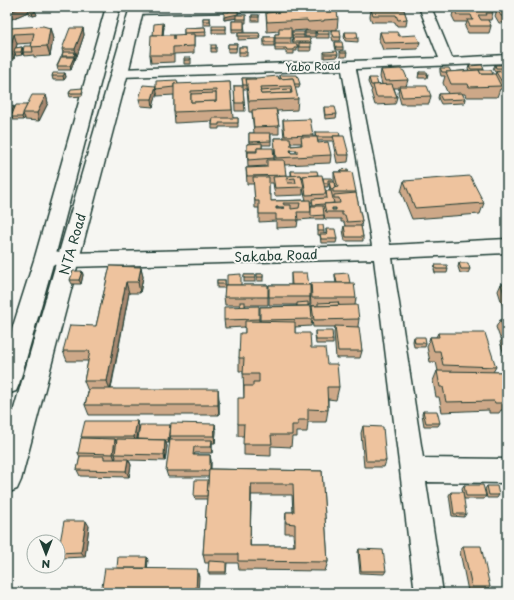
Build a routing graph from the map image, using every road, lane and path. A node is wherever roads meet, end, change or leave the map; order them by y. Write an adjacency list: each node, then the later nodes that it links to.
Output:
1 (113, 7): 11 (main road, NTA Road)
2 (280, 7): 4 (street)
3 (425, 7): 6 (street)
4 (136, 9): 8 (main road, NTA Road)
5 (507, 59): 6 (street, Yabo Road)
6 (447, 62): 7 (street, Yabo Road)
7 (348, 65): 8 (street, Yabo Road); 10 (street)
8 (120, 72): 12 (main road, NTA Road)
9 (507, 246): 10 (street, Sakaba Road)
10 (382, 252): 12 (street, Sakaba Road); 14 (street)
11 (45, 257): 12 (street, Sakaba Road); 13 (main road, NTA Road)
12 (68, 260): 16 (main road, NTA Road)
13 (7, 384)
14 (411, 470): 15 (street); 17 (street)
15 (507, 471)
16 (7, 480)
17 (429, 593)

